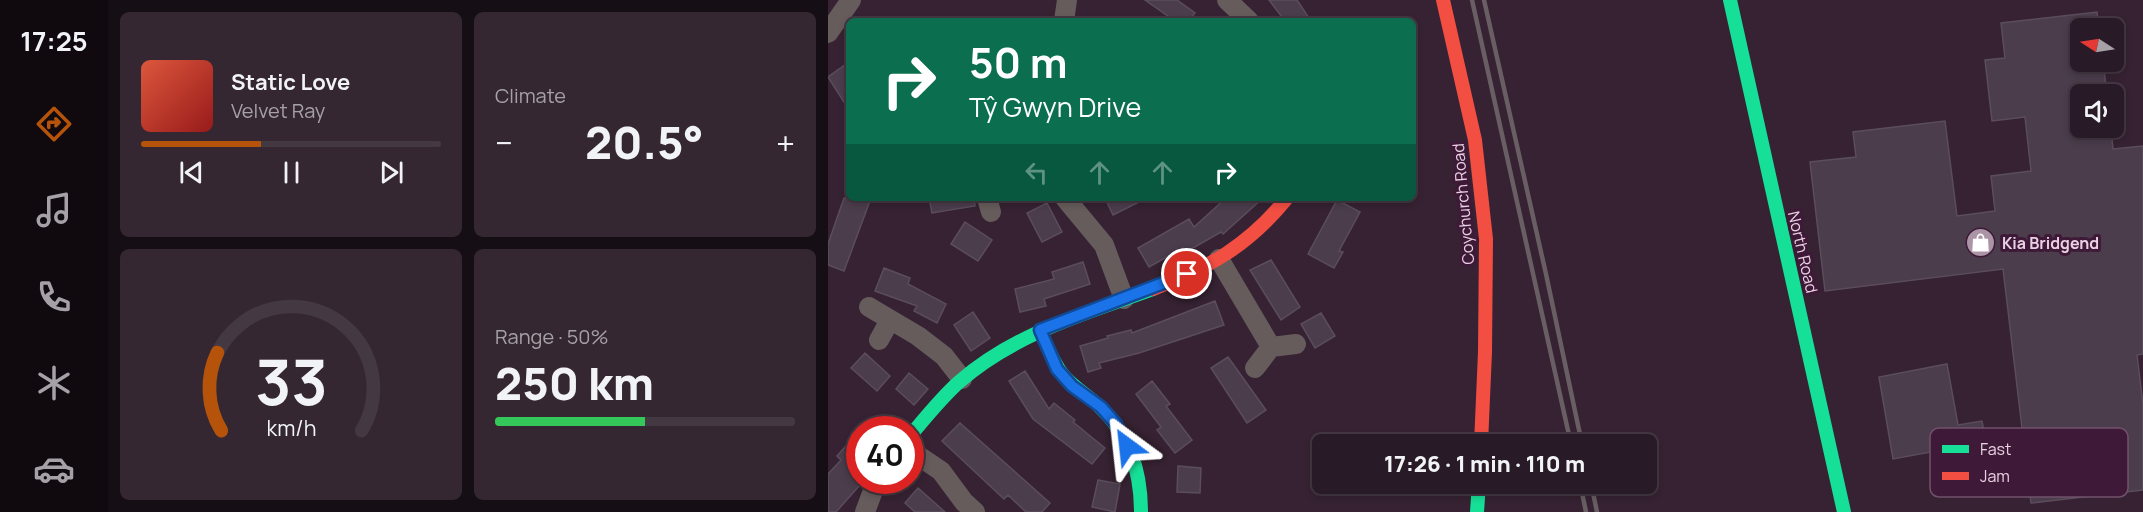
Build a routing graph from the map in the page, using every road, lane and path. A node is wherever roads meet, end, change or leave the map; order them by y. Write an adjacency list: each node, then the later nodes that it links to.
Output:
1 (851, 0): 8 (street)
2 (1067, 0): 6 (street)
3 (1227, 0): 7 (street)
4 (1443, 0): 22 (street, Coychurch Road)
5 (1730, 0): 30 (street, North Road)
6 (1064, 18)
7 (1246, 18)
8 (828, 33)
9 (1067, 201): 12 (street)
10 (1285, 201): 11 (street)
11 (1219, 260): 12 (street); 18 (street)
12 (1124, 299): 15 (street)
13 (869, 308): 14 (street)
14 (890, 320): 16 (street); 20 (street)
15 (1040, 330): 20 (street); 28 (street)
16 (879, 340)
17 (1296, 344): 18 (street)
18 (1271, 347): 19 (street)
19 (1255, 368)
20 (962, 379): 21 (street)
21 (924, 419)
22 (1481, 434)
23 (924, 459): 27 (street)
24 (872, 494): 26 (street)
25 (1478, 494): 29 (street)
26 (865, 512)
27 (975, 512)
28 (1141, 512)
29 (1477, 512)
30 (1844, 512)

